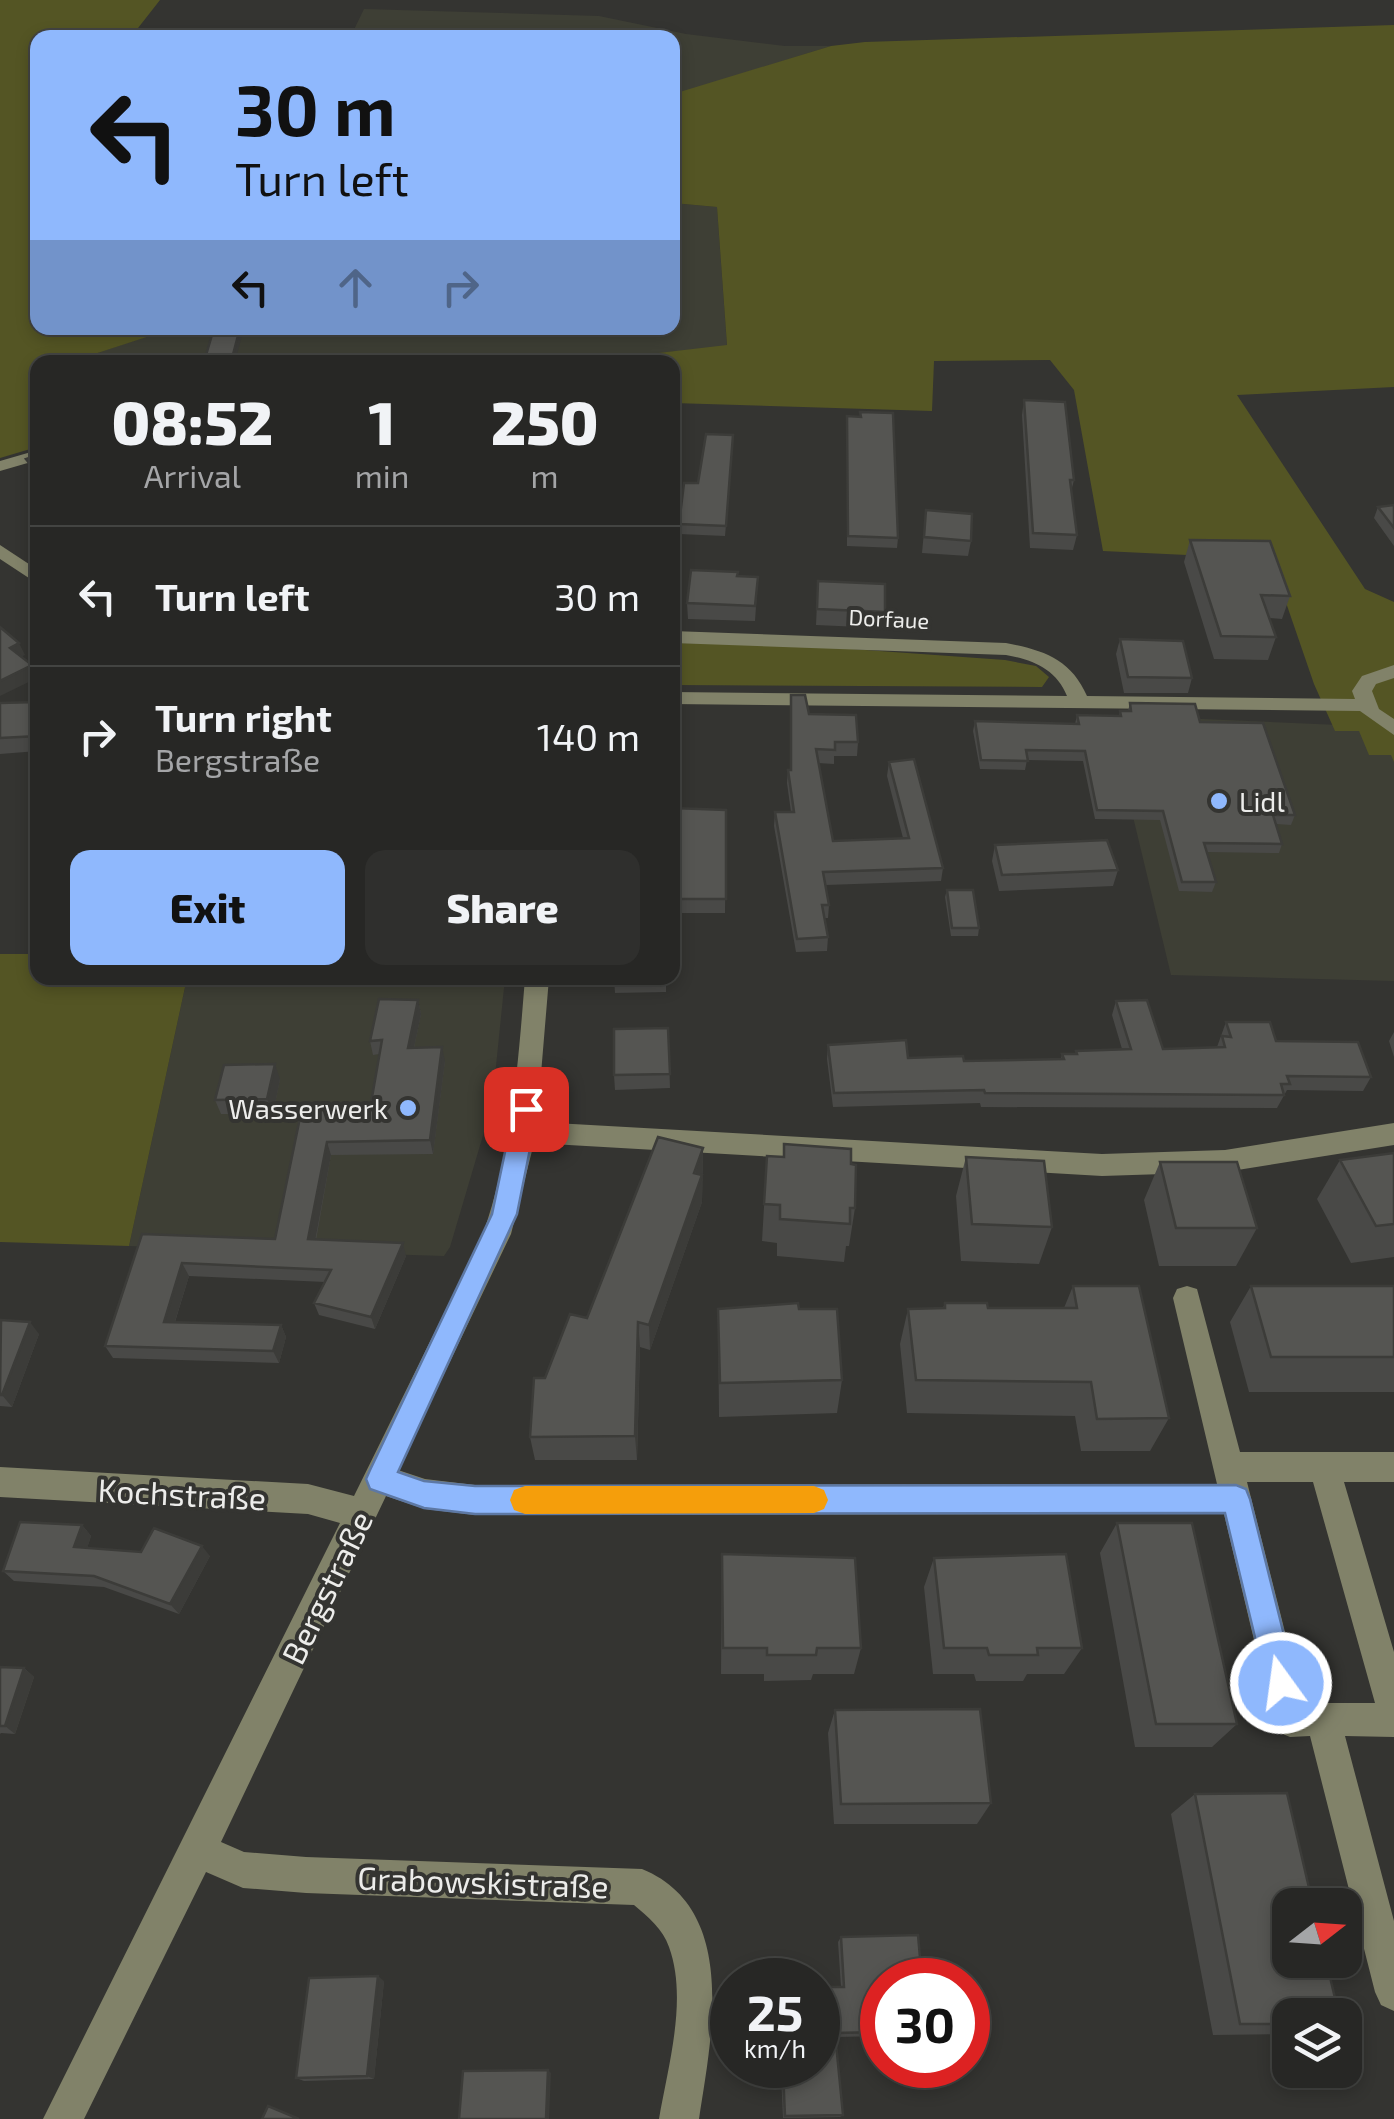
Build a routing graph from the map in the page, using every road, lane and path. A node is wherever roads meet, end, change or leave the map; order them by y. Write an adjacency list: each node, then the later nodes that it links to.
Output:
1 (30, 457): 2 (street)
2 (0, 466)
3 (0, 550): 4 (street)
4 (30, 572)
5 (680, 637): 8 (street, Dorfaue)
6 (1394, 671): 9 (street)
7 (680, 698): 8 (street)
8 (1080, 701): 9 (street)
9 (1365, 705): 10 (street)
10 (1394, 729)
11 (536, 985): 12 (street, Bergstraße)
12 (524, 1132): 13 (street); 17 (street, Bergstraße)
13 (1394, 1134)
14 (1186, 1298): 19 (street)
15 (1324, 1467): 16 (street); 19 (street); 21 (street)
16 (1394, 1467)
17 (380, 1479): 19 (street); 20 (street, Bergstraße)
18 (0, 1482): 20 (street, Kochstraße)
19 (1232, 1483): 22 (street)
20 (363, 1514): 24 (street, Bergstraße)
21 (1394, 1710)
22 (1324, 1719): 23 (street); 25 (street)
23 (1394, 1720)
24 (198, 1850): 26 (street, Bergstraße); 27 (street, Grabowskistraße)
25 (1394, 1992)
26 (63, 2119)
27 (678, 2119)

